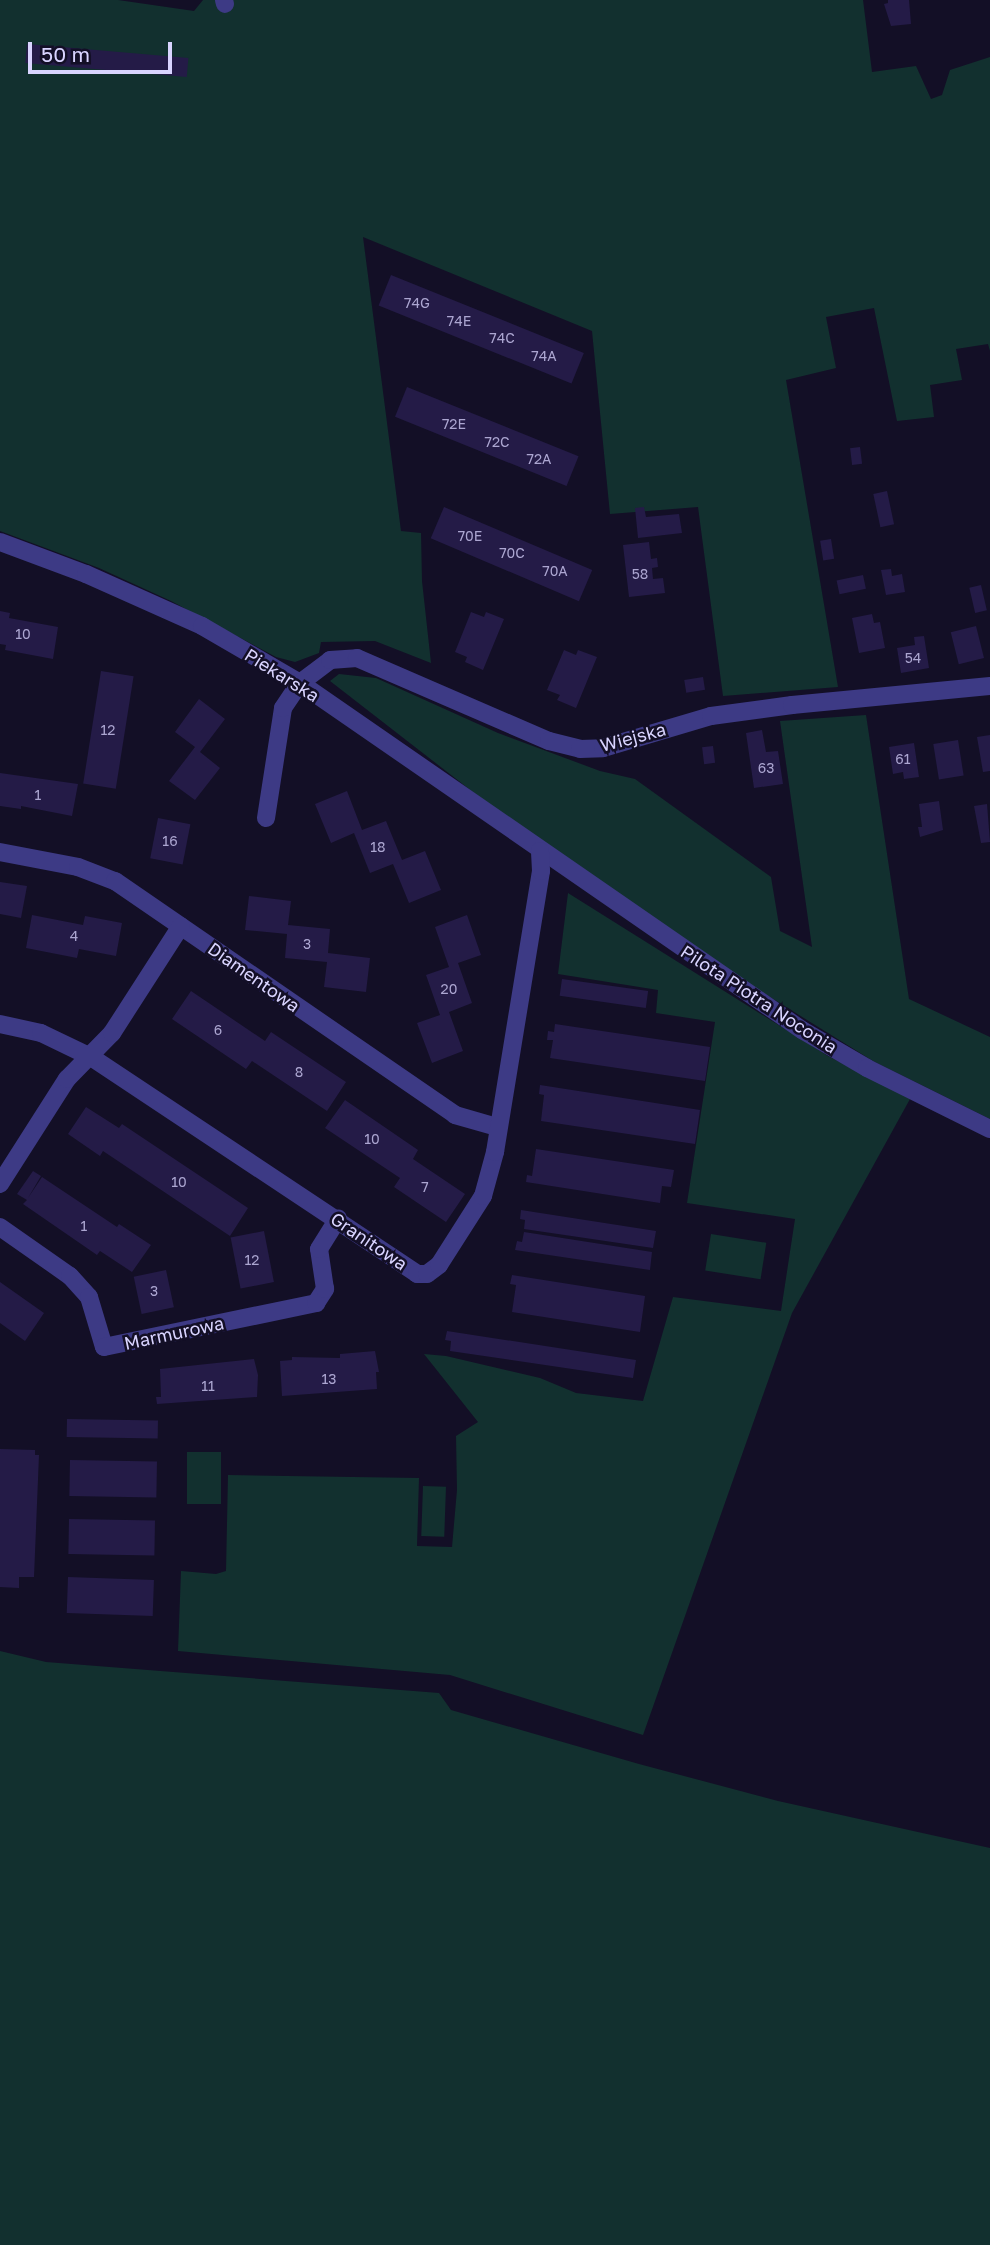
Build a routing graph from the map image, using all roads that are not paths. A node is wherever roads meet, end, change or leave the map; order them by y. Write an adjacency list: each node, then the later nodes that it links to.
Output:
1 (0, 542): 2 (street, Piekarska)
2 (300, 683): 3 (street, Wiejska); 4 (street); 5 (street, Piekarska)
3 (990, 686)
4 (266, 818)
5 (540, 851): 10 (street, Granitowa); 11 (street, Pilota Piotra Noconia)
6 (0, 852): 7 (street, Diamentowa)
7 (181, 926): 9 (street); 10 (street, Diamentowa)
8 (0, 1024): 9 (street, Granitowa)
9 (91, 1057): 12 (street); 13 (street, Granitowa)
10 (497, 1127): 13 (street, Granitowa)
11 (990, 1129)
12 (0, 1184)
13 (338, 1219): 14 (street, Marmurowa)
14 (0, 1227)

